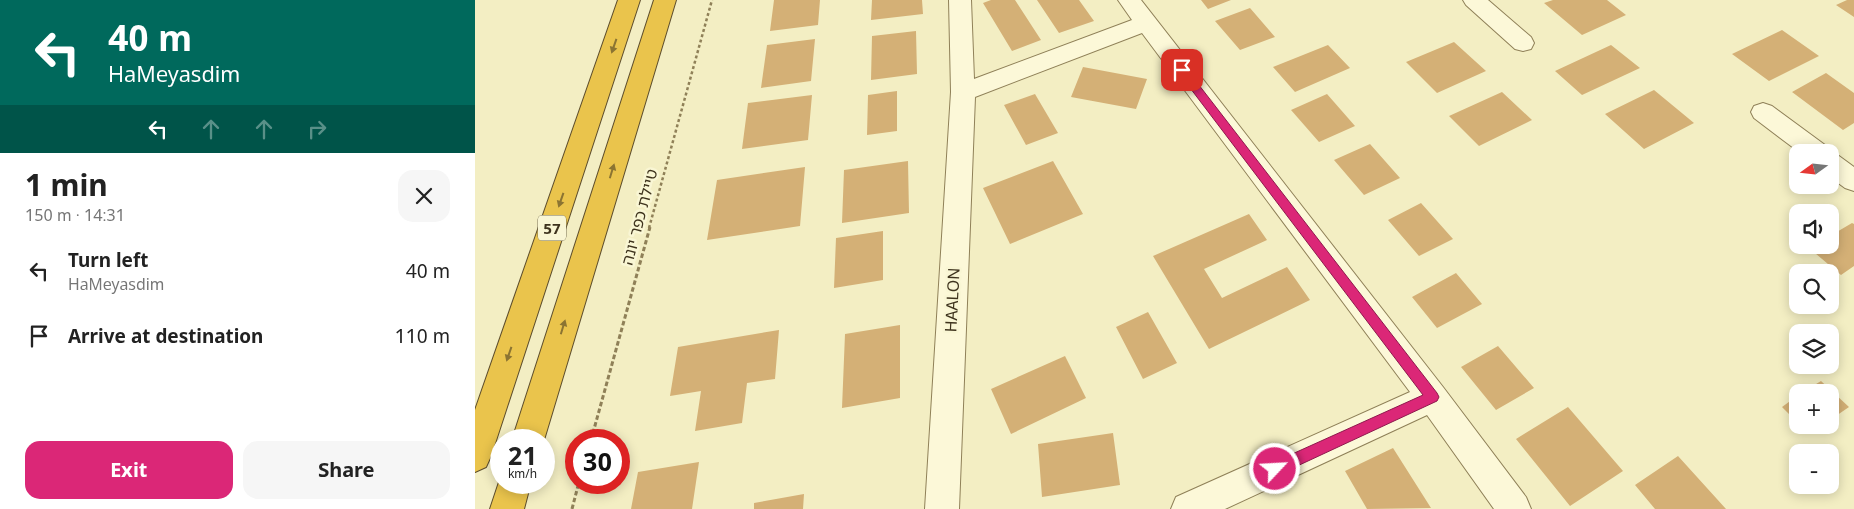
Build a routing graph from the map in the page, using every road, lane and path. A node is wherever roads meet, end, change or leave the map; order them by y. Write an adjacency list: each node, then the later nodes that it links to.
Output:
1 (629, 0): 17 (highway, 57, one-way to 17)
2 (665, 0): 15 (highway, 57, one-way to 2)
3 (712, 0): 16 (path, טיילת כפר יונה)
4 (960, 0): 9 (street, HAALON)
5 (1129, 0): 7 (street)
6 (1474, 0): 8 (street)
7 (1146, 23): 9 (street); 14 (street)
8 (1523, 43)
9 (963, 92): 22 (street, HAALON)
10 (1763, 112): 11 (street)
11 (1805, 144)
12 (1839, 170): 13 (street)
13 (1854, 182)
14 (1432, 397): 23 (street); 24 (street)
15 (531, 429)
16 (594, 429)
17 (475, 456)
18 (511, 494): 20 (highway)
19 (576, 494): 21 (path)
20 (507, 509)
21 (572, 509)
22 (942, 509)
23 (1188, 509)
24 (1514, 509)

